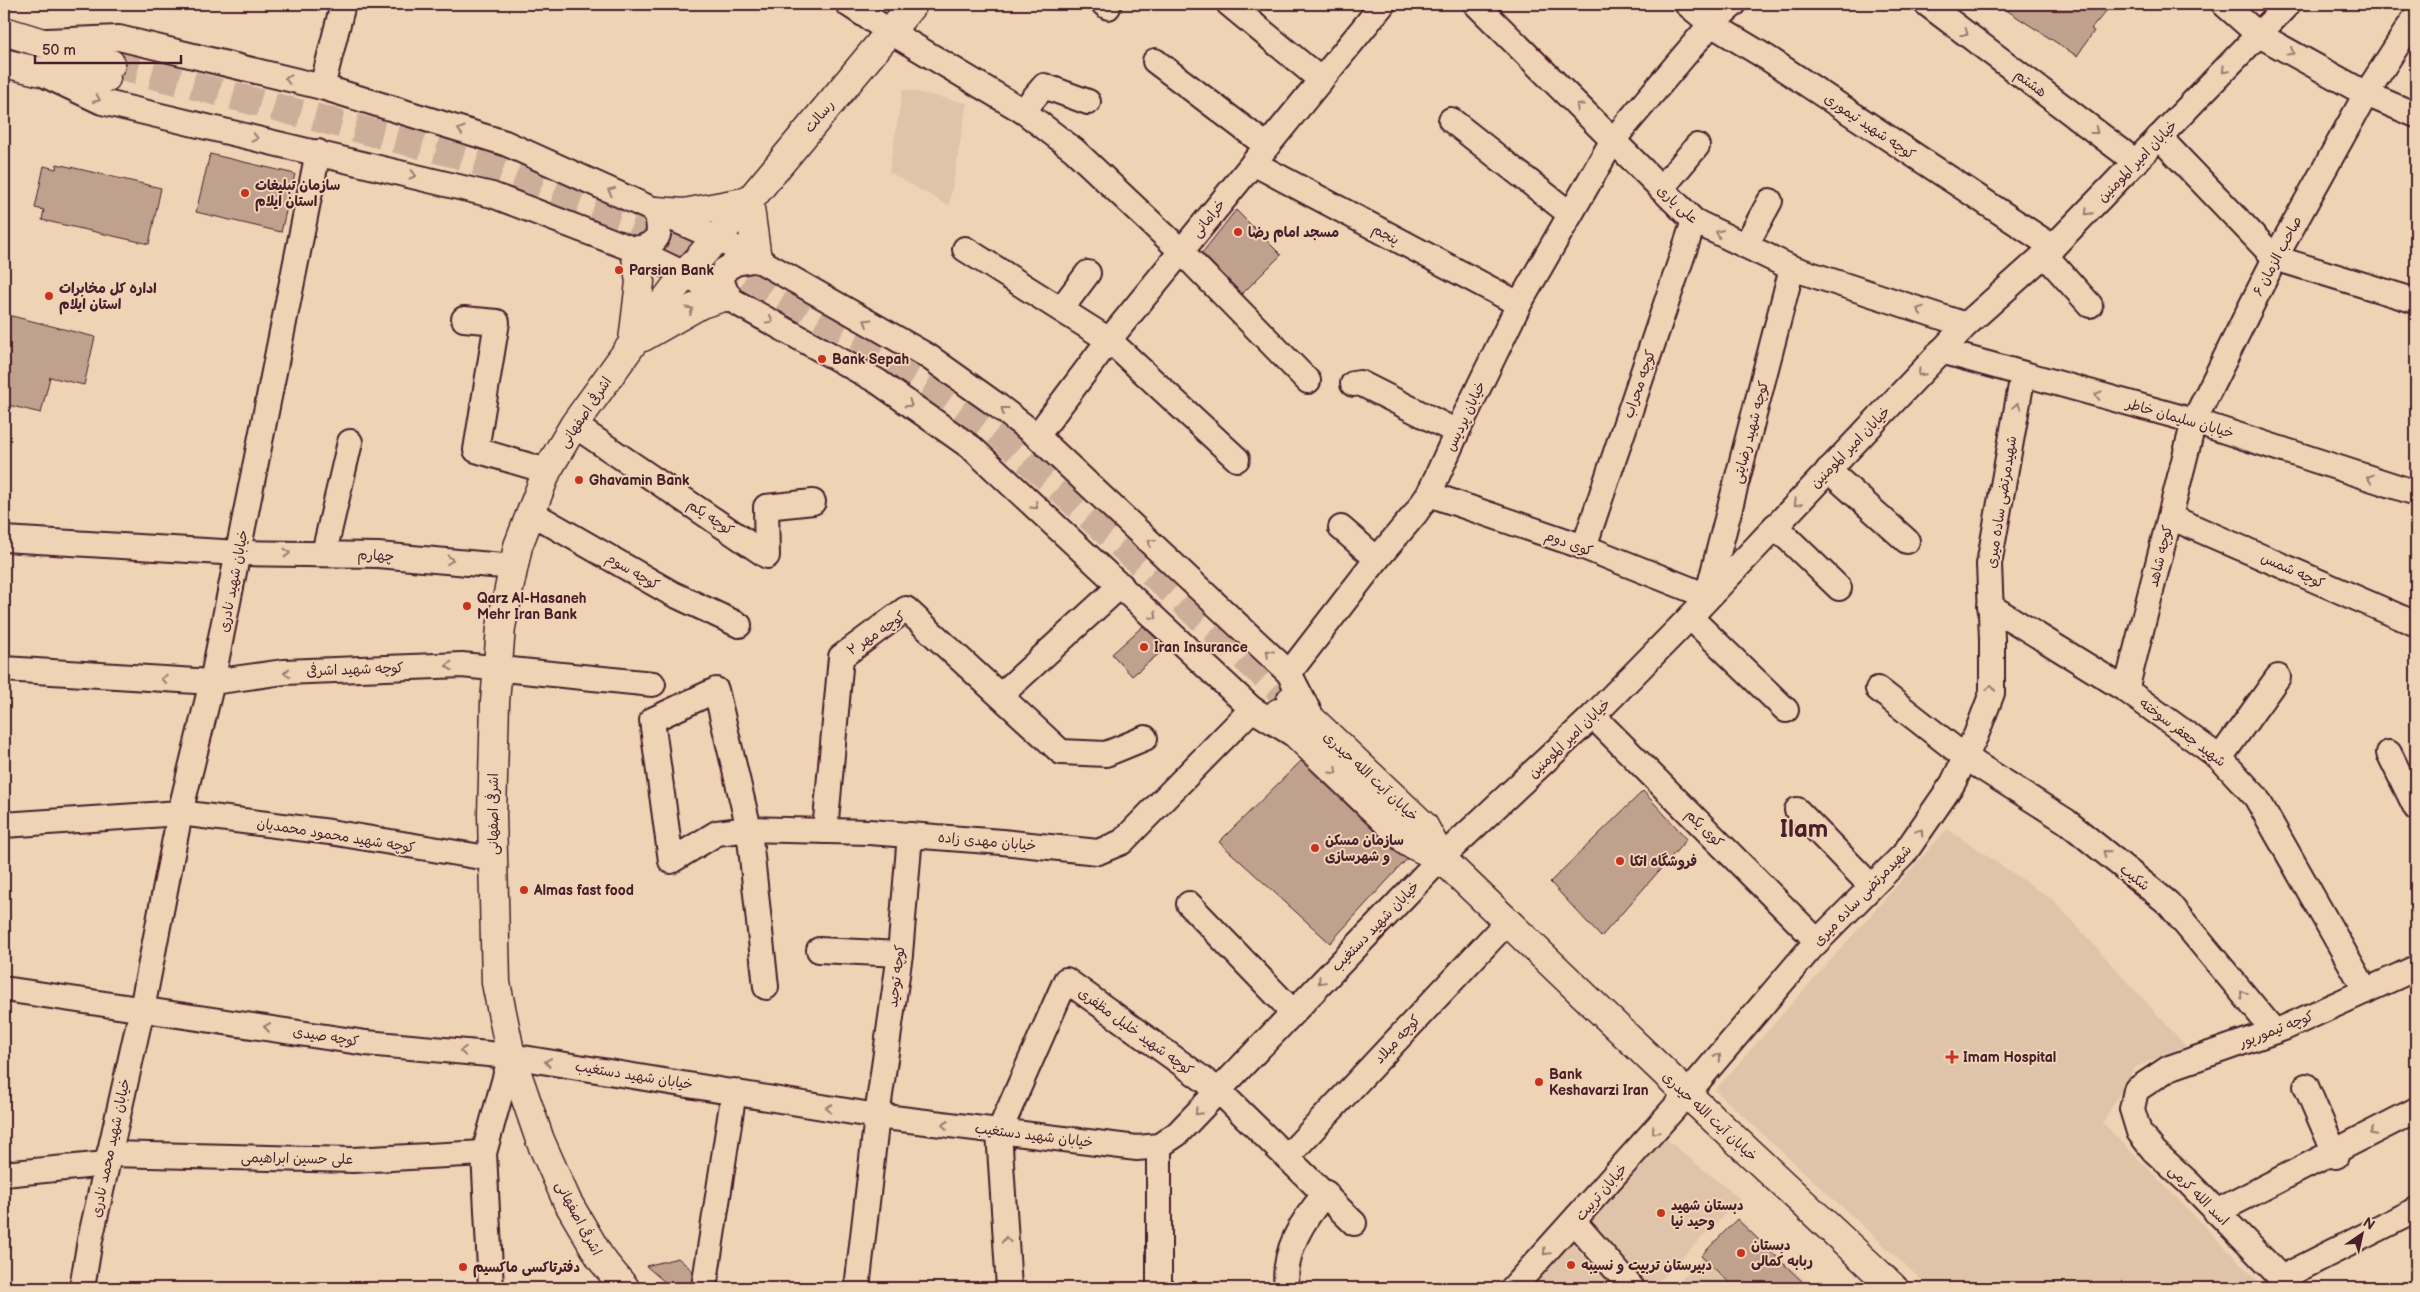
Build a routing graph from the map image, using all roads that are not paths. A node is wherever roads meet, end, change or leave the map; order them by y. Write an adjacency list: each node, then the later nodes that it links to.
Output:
1 (343, 4): 22 (street)
2 (848, 4): 15 (street)
3 (913, 4): 15 (main road, رسالت)
4 (1229, 4): 21 (street)
5 (1382, 4): 21 (street, خرامانی)
6 (1476, 4): 29 (street, علی یاری, one-way to 6)
7 (1687, 4): 13 (street, کوچه شهید تیموری)
8 (1734, 4): 13 (street, خیابان پردیس)
9 (1927, 4): 33 (street, هشتم, one-way to 33)
10 (2224, 4): 16 (street)
11 (2288, 4): 16 (street, خیابان امیر المومنین)
12 (2416, 16): 23 (street, صاحب الزمان ۶)
13 (1711, 24): 29 (street, خیابان پردیس); 45 (street, کوچه شهید تیموری)
14 (4, 31): 17 (main road)
15 (889, 31): 25 (street); 35 (main road, رسالت)
16 (2260, 35): 23 (street, one-way to 23); 28 (street, خیابان امیر المومنین, one-way to 28)
17 (43, 41): 20 (main road); 22 (street, one-way to 17)
18 (1155, 61): 32 (street, پنجم)
19 (4, 63): 20 (main road)
20 (37, 71): 31 (street, one-way to 31)
21 (1321, 80): 32 (street, خرامانی)
22 (322, 87): 37 (street, one-way to 22)
23 (2366, 94): 26 (street); 46 (street, صاحب الزمان ۶)
24 (1088, 102): 25 (street)
25 (1023, 111): 44 (street)
26 (2416, 115)
27 (1451, 120): 38 (street)
28 (2159, 138): 33 (street, خیابان امیر المومنین); 46 (street)
29 (1614, 140): 34 (street, علی یاری); 38 (street, خیابان پردیس)
30 (1697, 146): 34 (street)
31 (318, 152): 43 (street, one-way to 43); 82 (street, خیابان شهید نادری)
32 (1260, 155): 44 (street, خرامانی); 53 (street, پنجم)
33 (2136, 162): 45 (street, خیابان امیر المومنین, one-way to 45)
34 (1661, 189): 39 (street, علی یاری)
35 (749, 200): 37 (main road); 40 (main road, رسالت); 47 (main road)
36 (1770, 201): 41 (street)
37 (656, 211): 40 (street); 43 (street)
38 (1570, 214): 53 (street, خیابان پردیس)
39 (1694, 221): 41 (street, علی یاری, one-way to 39); 81 (street, کوچه محراب)
40 (716, 238): 47 (street); 50 (main road, رسالت)
41 (1746, 245): 48 (street, علی یاری)
42 (965, 249): 55 (street)
43 (635, 250): 50 (street); 59 (main road)
44 (1181, 251): 58 (street, خرامانی); 62 (street)
45 (2049, 251): 54 (street, کوچه شهید تیموری); 57 (street, خیابان امیر المومنین)
46 (2275, 258): 52 (street); 64 (street, صاحب الزمان ۶)
47 (757, 259): 51 (street); 67 (street, one-way to 47)
48 (1792, 268): 57 (street, علی یاری, one-way to 48); 88 (street, کوچه شهید رضایتی)
49 (1088, 273): 55 (street)
50 (685, 274): 51 (street); 59 (main road, اشرفی اصفهانی)
51 (727, 296): 59 (main road, one-way to 51); 86 (street, one-way to 86)
52 (2416, 300)
53 (1519, 304): 66 (street, خیابان پردیس)
54 (2090, 305)
55 (1061, 310): 58 (street)
56 (464, 319): 71 (street)
57 (1966, 325): 60 (street, خیابان امیر المومنین)
58 (1109, 340): 67 (street, خرامانی); 69 (street)
59 (633, 343): 65 (main road, اشرفی اصفهانی)
60 (1941, 351): 61 (street, خیابان سلیمان خاطر); 70 (street, خیابان امیر المومنین, one-way to 70)
61 (2023, 374): 64 (street, خیابان سلیمان خاطر, one-way to 61); 89 (street, شهیدمرتضی ساده میری, one-way to 61)
62 (1308, 381)
63 (1353, 384): 66 (street)
64 (2194, 421): 72 (street, خیابان سلیمان خاطر, one-way to 64); 76 (street, کوچه شاهد)
65 (574, 425): 71 (main road, اشرفی اصفهانی); 74 (street, کوچه یکم)
66 (1457, 432): 73 (street, خیابان پردیس)
67 (1037, 436): 95 (street, one-way to 67)
68 (350, 442): 83 (street)
69 (1237, 459)
70 (1828, 470): 77 (street, خیابان امیر المومنین, one-way to 77); 80 (street)
71 (547, 471): 75 (main road, اشرفی اصفهانی)
72 (2416, 493)
73 (1429, 494): 81 (street, کوی دوم); 84 (street, خیابان پردیس)
74 (813, 502)
75 (530, 512): 85 (main road, اشرفی اصفهانی); 92 (street, کوچه سوم)
76 (2170, 517): 91 (street, کوچه شمس); 100 (street, کوچه شاهد)
77 (1775, 526): 87 (street); 88 (street, خیابان امیر المومنین)
78 (1341, 528): 84 (street)
79 (4, 539): 82 (street, چهارم)
80 (1907, 541)
81 (1584, 547): 88 (street, کوی دوم)
82 (239, 553): 83 (street, چهارم, one-way to 83); 97 (street, خیابان شهید نادری)
83 (324, 553): 85 (street, چهارم, one-way to 85)
84 (1377, 559): 95 (street, خیابان پردیس)
85 (514, 567): 93 (main road, اشرفی اصفهانی)
86 (1121, 585): 101 (street); 102 (street, one-way to 102)
87 (1839, 588)
88 (1708, 596): 90 (street, خیابان امیر المومنین)
89 (1990, 606): 100 (street, شهید جعفر سوخته); 108 (street, شهیدمرتضی ساده میری, one-way to 89)
90 (1690, 617): 103 (street); 104 (street, خیابان امیر المومنین)
91 (2416, 624)
92 (739, 626)
93 (498, 667): 97 (street, کوچه شهید اشرفی, one-way to 97); 98 (street, کوچه شهید اشرفی); 118 (main road, اشرفی اصفهانی)
94 (4, 669): 97 (street, کوچه شهید اشرفی, one-way to 94)
95 (1289, 673): 105 (street)
96 (2278, 677): 109 (street)
97 (212, 682): 112 (street, خیابان شهید نادری)
98 (653, 684)
99 (1878, 689): 108 (street, شکیب)
100 (2126, 690): 109 (street, شهید جعفر سوخته)
101 (1001, 695): 106 (street, کوچه مهر ۲); 115 (street, کوچه مهر ۲)
102 (1274, 707): 105 (main road, خیابان آیت الله حیدری); 105 (street); 116 (street, خیابان مهدی زاده)
103 (1786, 710)
104 (1593, 716): 117 (street, خیابان امیر المومنین); 122 (street, کوی یکم)
105 (1307, 730): 117 (main road, خیابان آیت الله حیدری)
106 (1145, 738)
107 (2389, 753): 110 (street)
108 (1965, 757): 119 (street, شهیدمرتضی ساده میری, one-way to 108); 131 (street, شکیب, one-way to 108)
109 (2220, 758): 128 (street, شهید جعفر سوخته)
110 (2416, 808)
111 (1796, 810): 119 (street)
112 (180, 813): 113 (street, کوچه شهید محمود محمدیان); 118 (street, کوچه شهید محمود محمدیان); 129 (street, خیابان شهید نادری)
113 (4, 825)
114 (749, 829): 114 (street, خیابان مهدی زاده); 115 (street, خیابان مهدی زاده); 126 (street)
115 (826, 831): 116 (street, خیابان مهدی زاده)
116 (910, 835): 124 (street, کوچه توحید)
117 (1440, 858): 121 (main road, خیابان آیت الله حیدری); 130 (street, خیابان شهید دستغیب, one-way to 130)
118 (493, 859): 132 (main road, اشرفی اصفهانی)
119 (1871, 886): 122 (street, شهیدمرتضی ساده میری)
120 (1190, 904): 130 (street)
121 (1507, 922): 137 (main road, خیابان آیت الله حیدری); 144 (street, کوچه میلاد)
122 (1817, 941): 137 (street, شهیدمرتضی ساده میری, one-way to 122)
123 (818, 950): 124 (street)
124 (900, 954): 139 (street, کوچه توحید)
125 (2416, 968): 128 (street, کوچه تیمورپور)
126 (766, 987)
127 (4, 989): 129 (street, کوچه صیدی)
128 (2366, 991): 131 (street, کوچه تیمورپور)
129 (142, 1009): 132 (street, کوچه صیدی, one-way to 129); 145 (street, خیابان شهید محمد نادری)
130 (1292, 1011): 134 (street, خیابان شهید دستغیب)
131 (2274, 1031): 135 (street, کوچه تیمورپور)
132 (511, 1056): 136 (street, خیابان شهید دستغیب, one-way to 132); 142 (street); 155 (main road, اشرفی اصفهانی)
133 (2306, 1086): 143 (street)
134 (1218, 1090): 140 (street, کوچه شهید خلیل مظفری); 141 (street, خیابان شهید دستغیب, one-way to 141); 144 (street)
135 (2136, 1090): 149 (street, اسد الله کرمی)
136 (734, 1092): 139 (street, خیابان شهید دستغیب, one-way to 136); 156 (street)
137 (1687, 1094): 150 (street, خیابان تربیت, one-way to 150); 163 (main road, خیابان آیت الله حیدری)
138 (2416, 1110): 143 (street, one-way to 143)
139 (877, 1116): 140 (street, خیابان شهید دستغیب, one-way to 139); 157 (street, کوچه توحید)
140 (999, 1132): 141 (street, خیابان شهید دستغیب); 158 (street, one-way to 140)
141 (1159, 1146): 159 (street)
142 (484, 1153): 145 (street, علی حسین ابراهیمی); 154 (street)
143 (2335, 1154): 149 (street)
144 (1287, 1157): 147 (street)
145 (108, 1159): 146 (street, علی حسین ابراهیمی); 153 (street, خیابان شهید محمد نادری)
146 (4, 1174)
147 (1326, 1194): 151 (street); 160 (street)
148 (2416, 1210): 152 (street)
149 (2216, 1212): 152 (street, اسد الله کرمی)
150 (1574, 1222): 161 (street, خیابان تربیت, one-way to 161); 162 (street)
151 (1354, 1223)
152 (2286, 1283)
153 (82, 1288)
154 (491, 1288)
155 (625, 1288)
156 (704, 1288)
157 (857, 1288)
158 (1009, 1288)
159 (1158, 1288)
160 (1287, 1288)
161 (1513, 1288)
162 (1632, 1288)
163 (1894, 1288)

